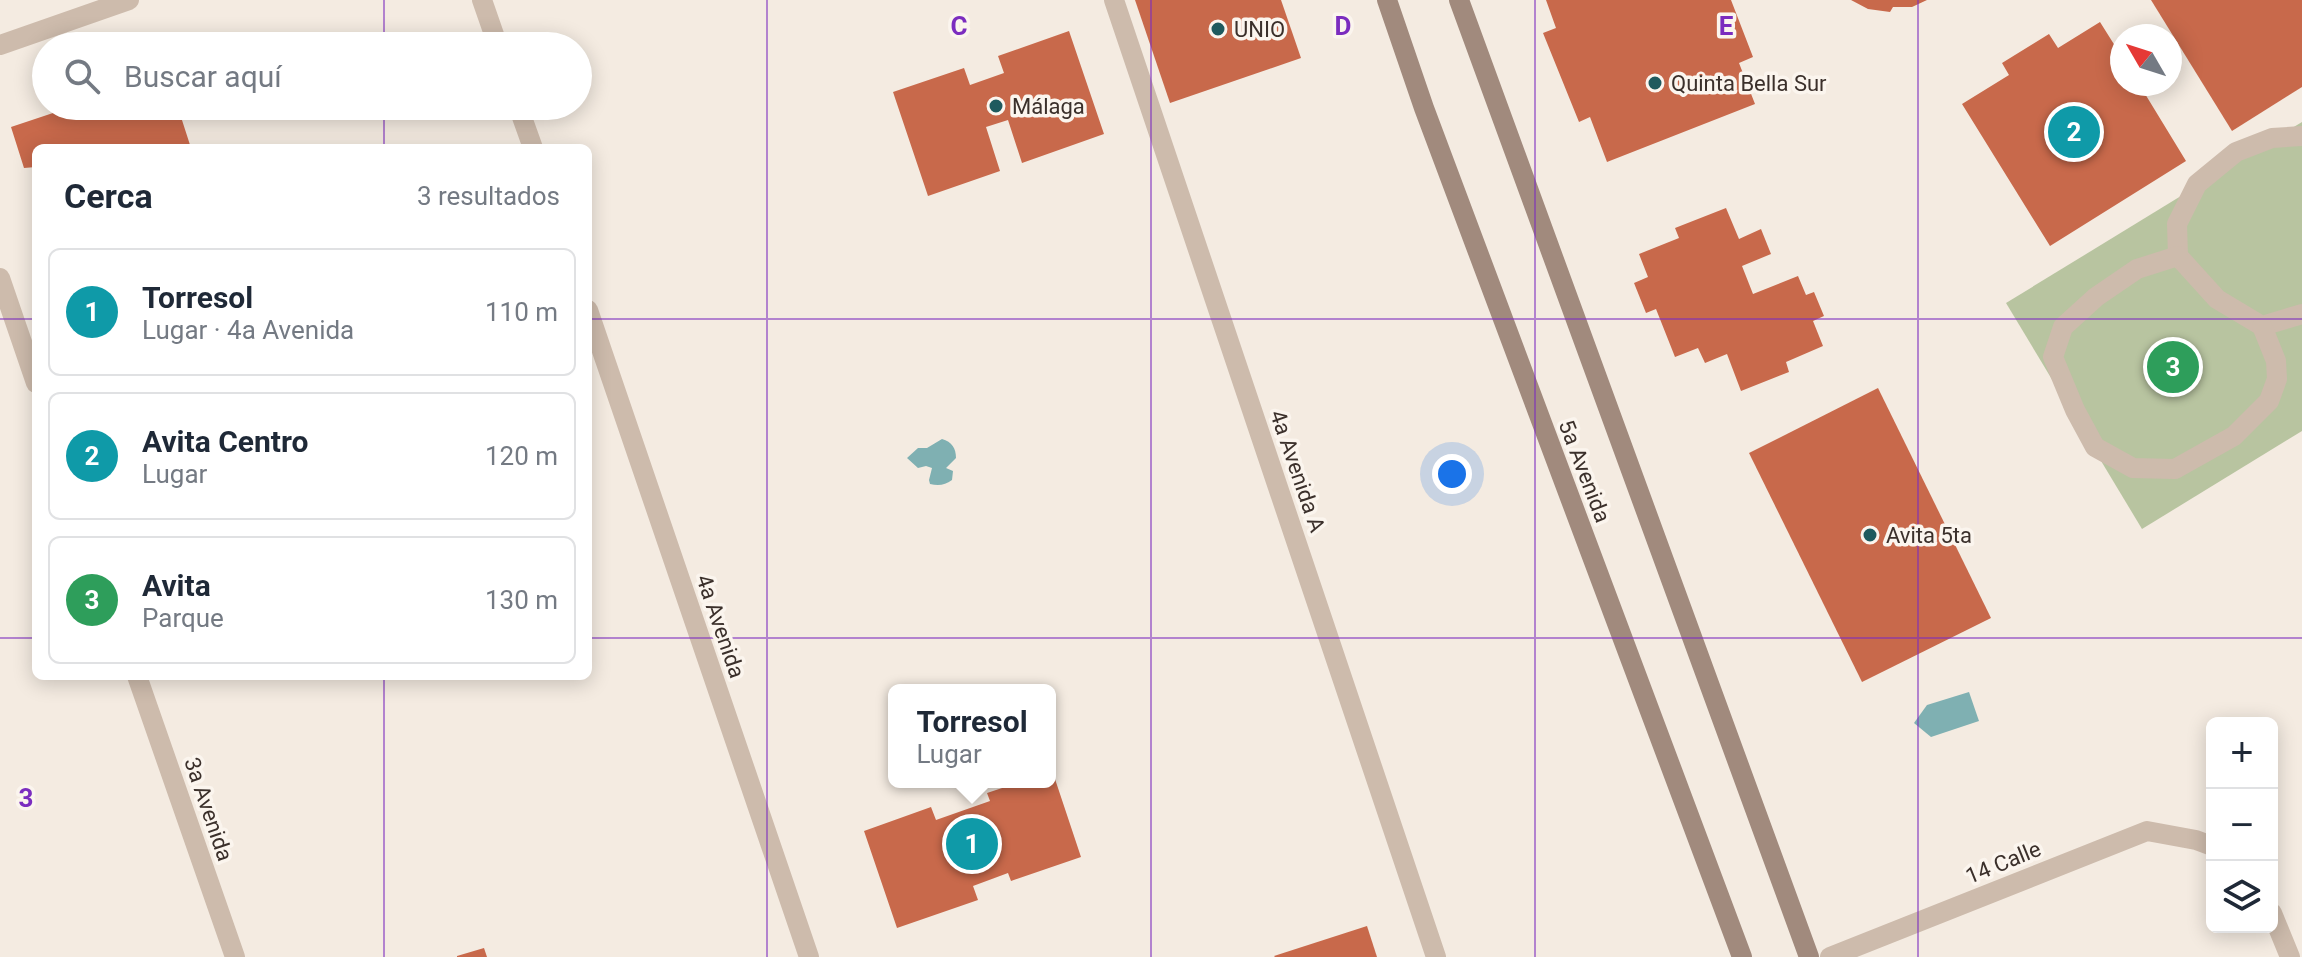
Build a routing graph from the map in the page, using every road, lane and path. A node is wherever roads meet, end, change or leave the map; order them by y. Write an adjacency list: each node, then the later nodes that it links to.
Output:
1 (129, 0): 6 (street)
2 (482, 0): 7 (street)
3 (1114, 0): 24 (street, 4a Avenida A)
4 (1387, 0): 25 (street, 5a Avenida)
5 (1459, 0): 26 (street, 5a Avenida)
6 (37, 32)
7 (493, 32)
8 (32, 34): 9 (street)
9 (0, 45)
10 (523, 120): 12 (street)
11 (2302, 136): 13 (street)
12 (532, 144)
13 (2178, 256): 17 (street); 17 (street)
14 (0, 278): 18 (street)
15 (2302, 314): 17 (street)
16 (592, 322): 23 (street, 4a Avenida)
17 (2262, 326)
18 (32, 371)
19 (138, 680): 22 (street, 3a Avenida)
20 (2204, 843): 27 (street, 14 Calle)
21 (2278, 928): 28 (street)
22 (235, 957)
23 (809, 957)
24 (1436, 957)
25 (1742, 957)
26 (1809, 957)
27 (1830, 957)
28 (2290, 957)

